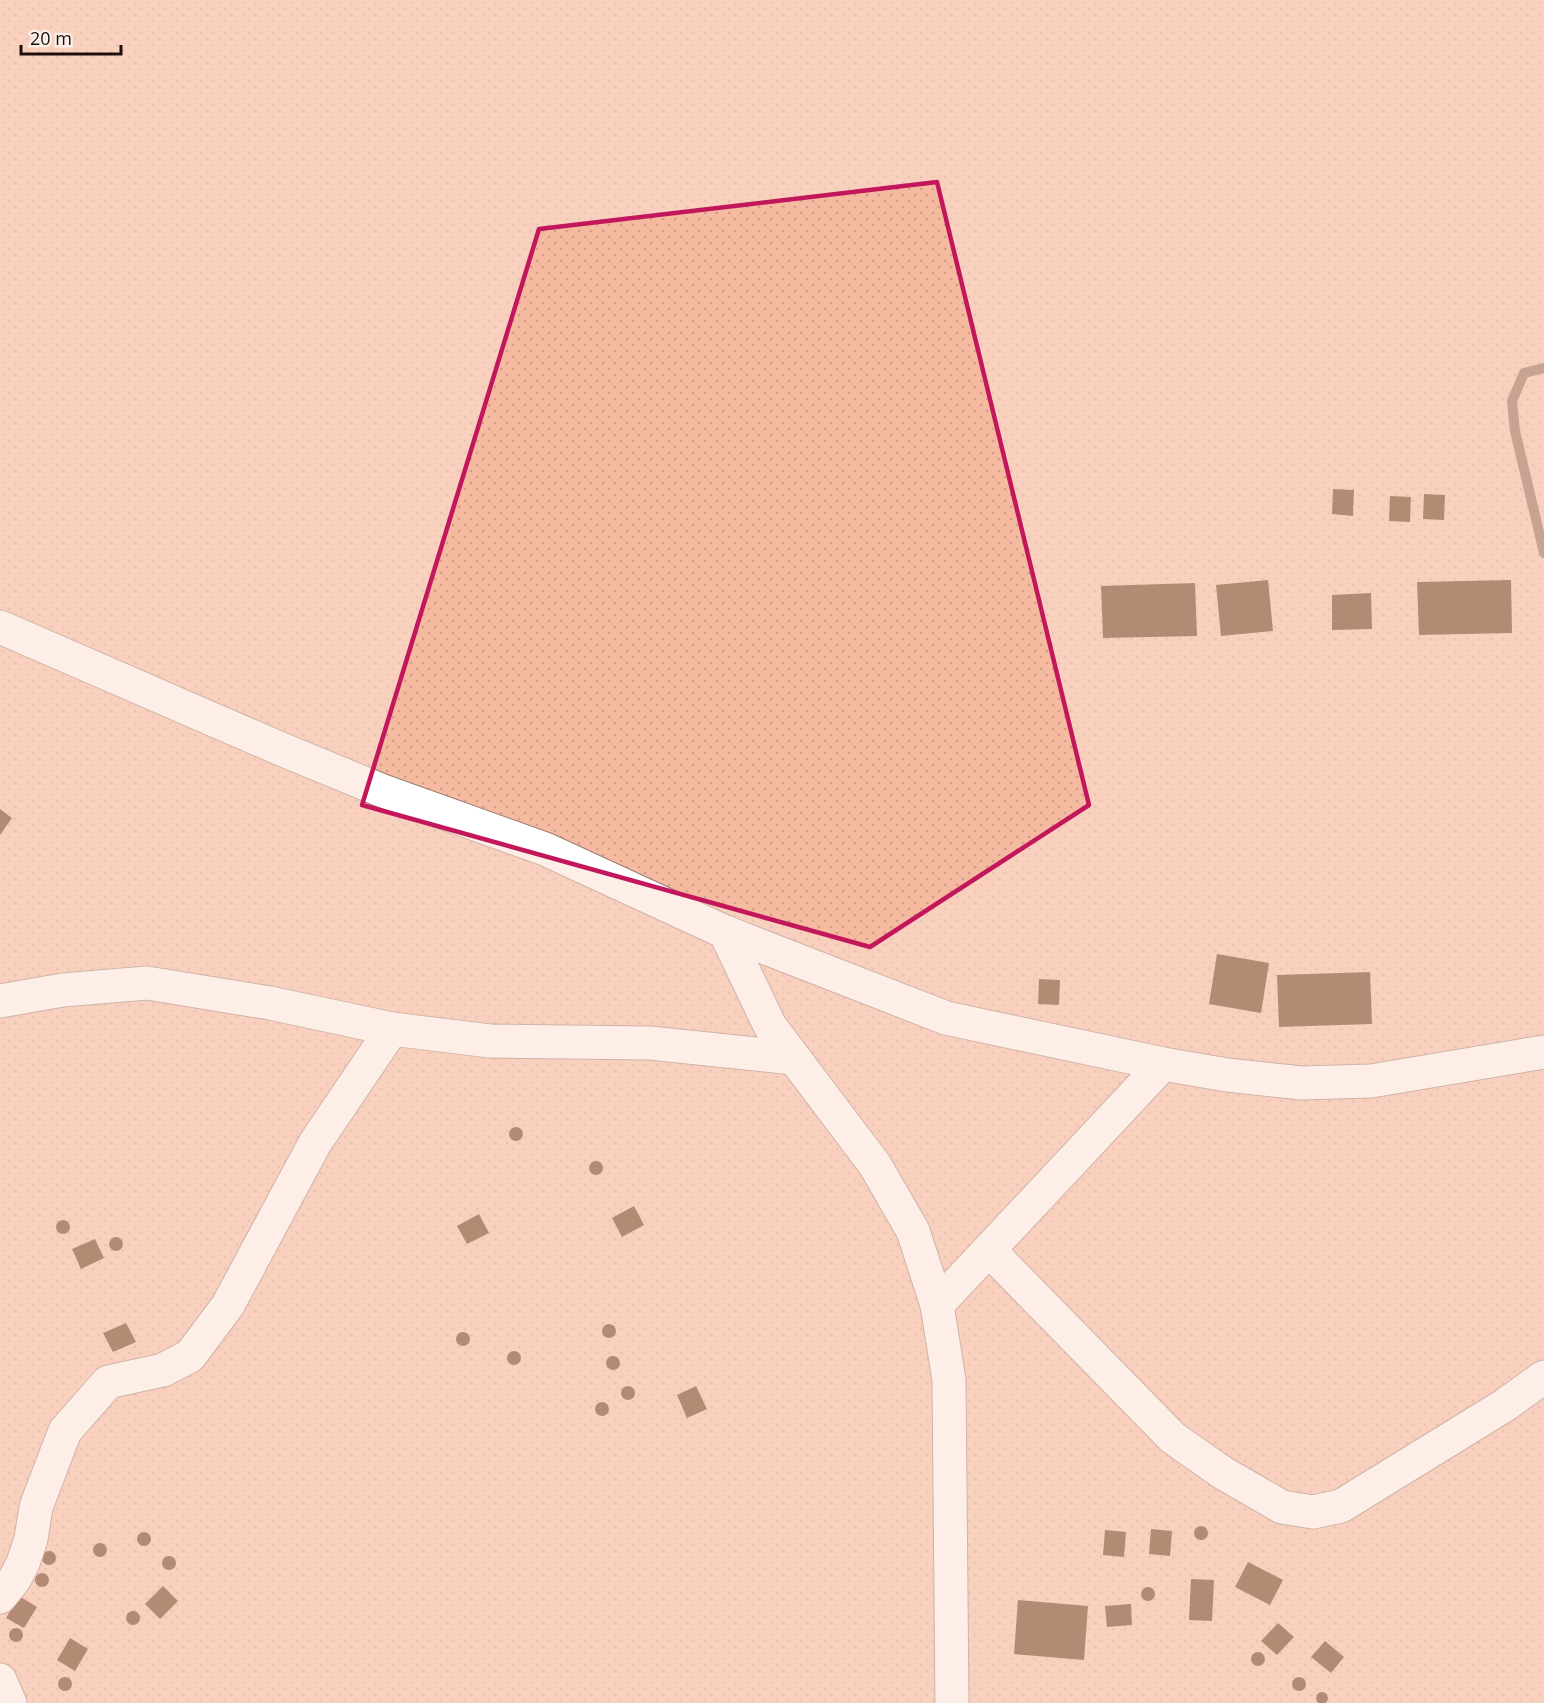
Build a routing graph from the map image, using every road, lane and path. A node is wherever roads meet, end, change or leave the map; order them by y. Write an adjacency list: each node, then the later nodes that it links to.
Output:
1 (0, 627): 2 (street)
2 (725, 932): 6 (street); 7 (street)
3 (0, 1001): 4 (street)
4 (392, 1029): 6 (street); 11 (street)
5 (1544, 1052): 7 (street)
6 (793, 1058): 9 (street)
7 (1163, 1064): 8 (street)
8 (989, 1250): 9 (street); 10 (street)
9 (937, 1305): 14 (street)
10 (1544, 1377)
11 (0, 1597)
12 (0, 1680): 13 (street)
13 (10, 1703)
14 (952, 1703)

